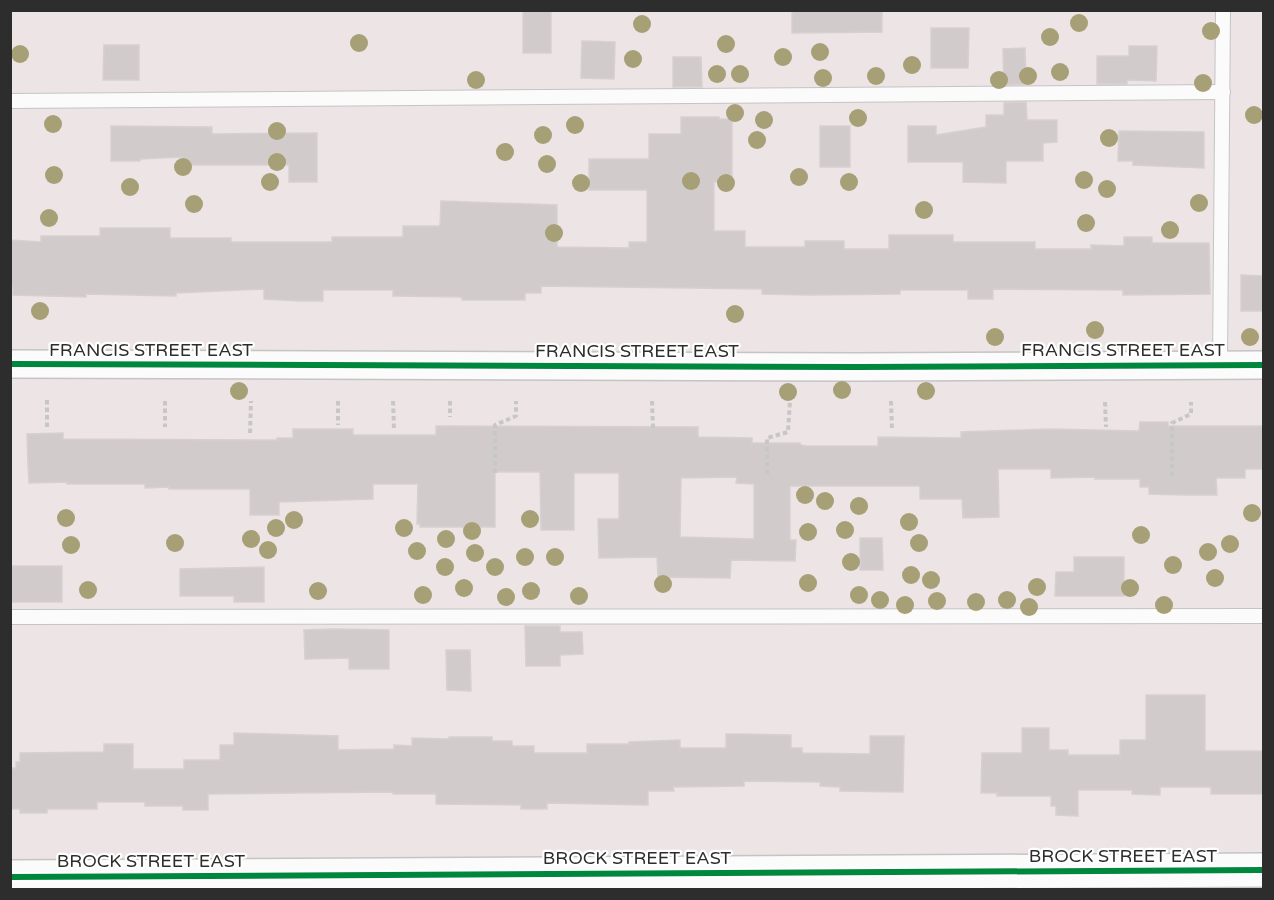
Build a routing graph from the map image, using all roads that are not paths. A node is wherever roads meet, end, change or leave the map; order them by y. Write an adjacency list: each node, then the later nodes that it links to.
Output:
1 (1223, 10): 2 (lane)
2 (1223, 92): 3 (lane); 5 (lane)
3 (10, 101)
4 (10, 364): 5 (street, FRANCIS STREET EAST)
5 (1220, 364): 6 (street, FRANCIS STREET EAST)
6 (1263, 364)
7 (1263, 616): 8 (lane)
8 (10, 617)
9 (1263, 870): 10 (street, BROCK STREET EAST)
10 (10, 877)

